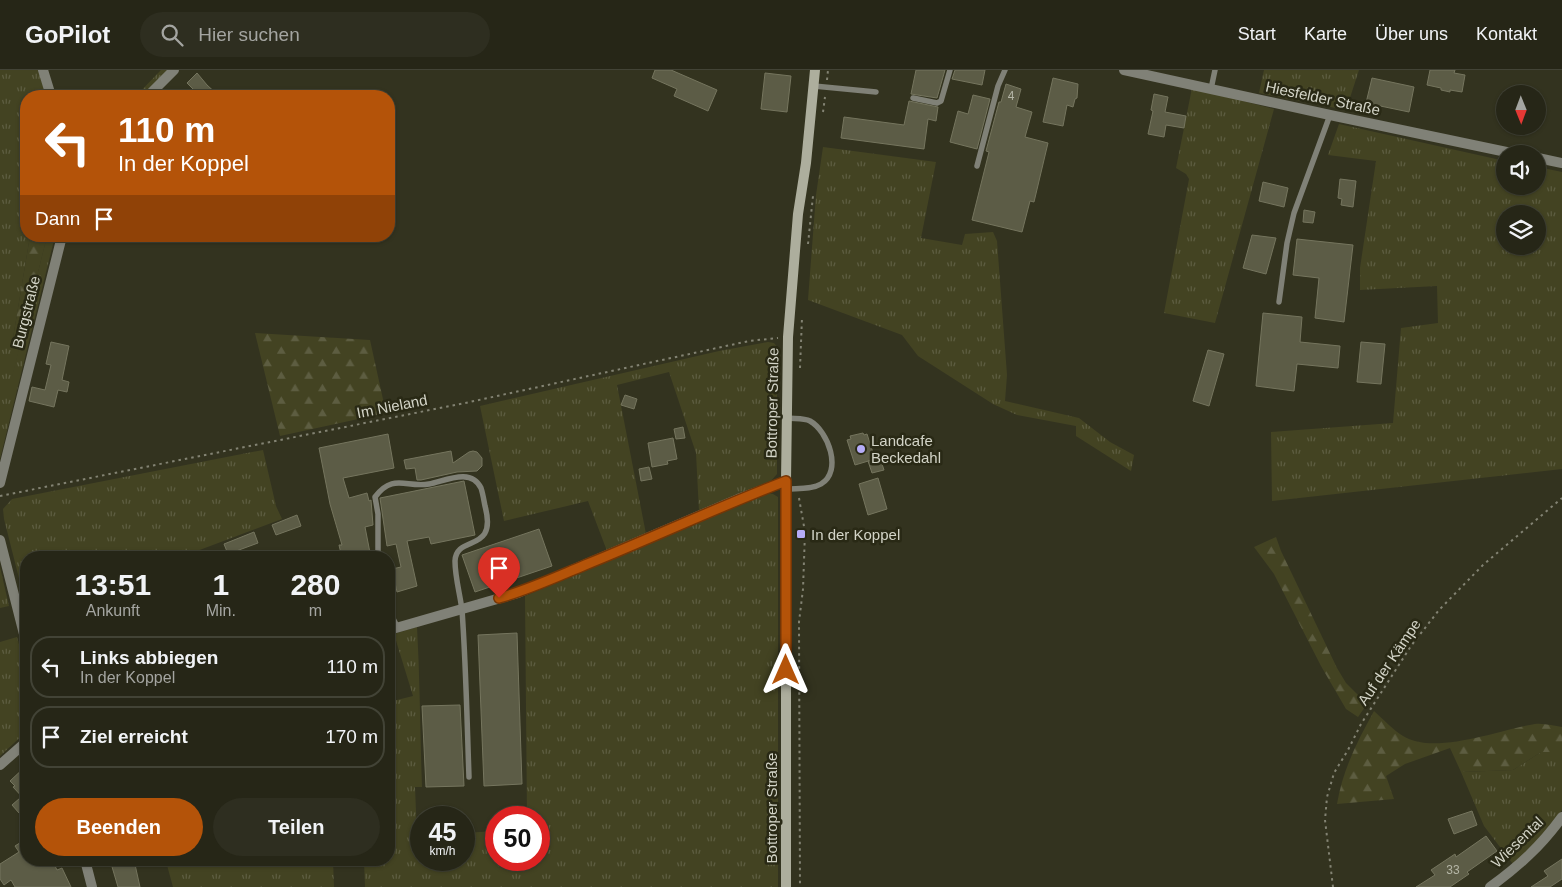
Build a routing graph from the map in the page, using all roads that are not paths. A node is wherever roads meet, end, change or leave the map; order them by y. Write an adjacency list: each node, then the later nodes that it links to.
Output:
1 (43, 70): 11 (street)
2 (174, 70): 12 (street)
3 (816, 70): 9 (main road, Bottroper Straße)
4 (950, 70): 14 (lane)
5 (1005, 70): 19 (lane)
6 (1124, 70): 8 (street, Hiesfelder Straße)
7 (1214, 70): 10 (lane)
8 (1144, 72): 10 (street, Hiesfelder Straße)
9 (814, 86): 13 (lane); 22 (main road, Bottroper Straße)
10 (1211, 89): 15 (street, Hiesfelder Straße)
11 (49, 90)
12 (154, 90)
13 (876, 92)
14 (914, 98)
15 (1330, 115): 16 (street, Hiesfelder Straße); 21 (lane)
16 (1496, 150)
17 (1546, 160): 18 (street)
18 (1562, 163)
19 (977, 166)
20 (60, 242): 23 (street, Burgstraße)
21 (1279, 302)
22 (787, 418): 24 (main road, Bottroper Straße); 24 (lane)
23 (0, 483)
24 (786, 485): 27 (street); 36 (main road, Bottroper Straße)
25 (0, 540): 28 (street)
26 (378, 551): 27 (lane)
27 (462, 609): 29 (street); 32 (lane)
28 (20, 618)
29 (395, 628)
30 (20, 747): 31 (street)
31 (0, 765)
32 (469, 777)
33 (1562, 817): 37 (street, Wiesental)
34 (87, 866): 35 (street)
35 (92, 887)
36 (786, 887)
37 (1490, 887)

